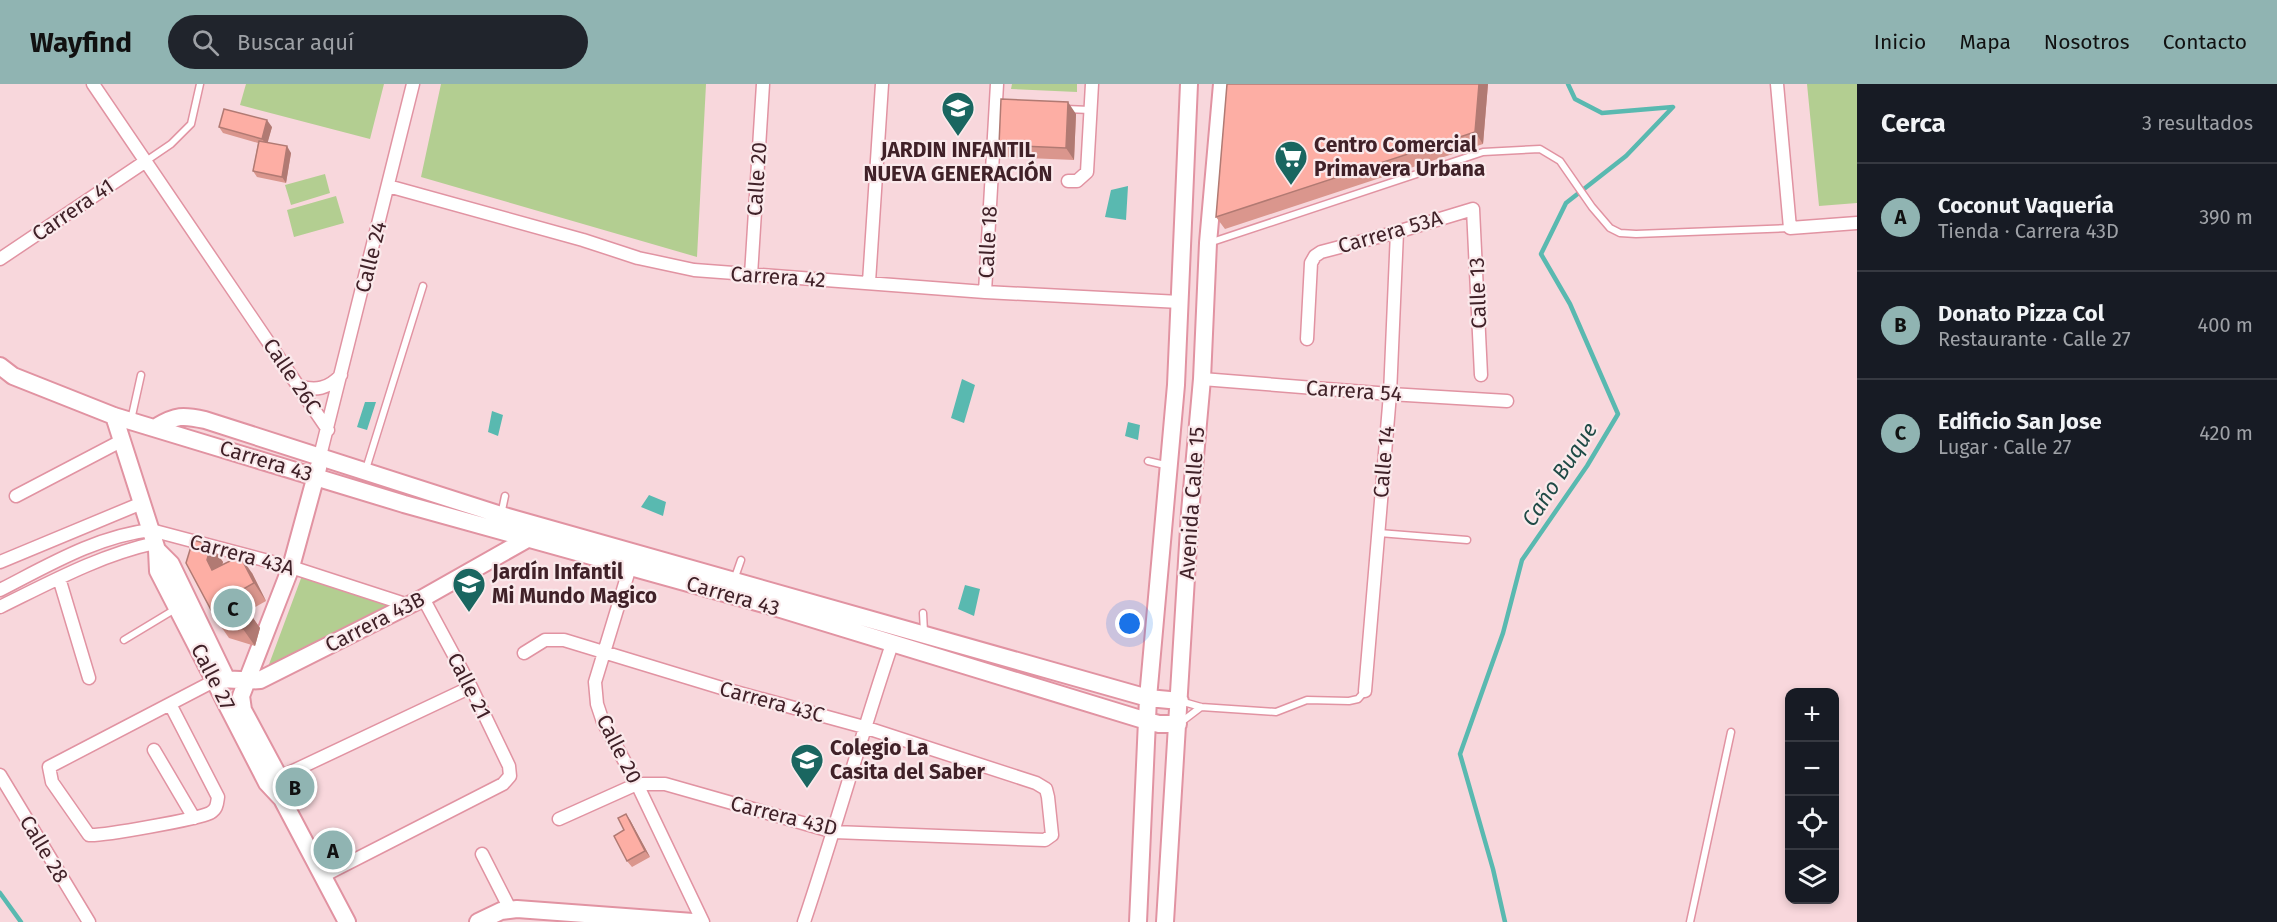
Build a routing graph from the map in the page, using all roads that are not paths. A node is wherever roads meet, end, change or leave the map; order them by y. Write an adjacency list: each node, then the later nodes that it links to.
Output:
1 (93, 84): 13 (street, Calle 26C)
2 (200, 84): 13 (lane)
3 (413, 84): 15 (street, Calle 24)
4 (764, 84): 22 (street, Calle 20)
5 (882, 84): 23 (street)
6 (997, 84): 25 (street, Calle 18)
7 (1092, 84): 12 (street)
8 (1189, 84): 26 (street, Avenida Calle 15)
9 (1222, 84): 20 (street, Avenida Calle 15)
10 (1777, 84): 18 (street)
11 (1055, 109): 12 (lane)
12 (1090, 110): 14 (street)
13 (146, 161): 21 (street, Carrera 41); 33 (street, Calle 26C)
14 (1068, 181)
15 (388, 186): 22 (street, Carrera 42); 29 (street, Calle 24)
16 (1474, 210): 19 (street, Carrera 53A); 31 (street, Calle 13)
17 (1857, 223): 18 (street)
18 (1790, 228): 20 (lane)
19 (1397, 232): 27 (street, Carrera 53A); 34 (street, Calle 14)
20 (1208, 243): 32 (street, Avenida Calle 15)
21 (0, 260)
22 (751, 275): 23 (street, Carrera 42)
23 (869, 282): 25 (street, Carrera 42)
24 (423, 286): 43 (lane)
25 (985, 292): 26 (street, Carrera 42)
26 (1180, 302): 42 (street, Avenida Calle 15)
27 (1307, 339)
28 (4, 372): 36 (street)
29 (342, 374): 33 (street); 38 (street, Calle 24)
30 (141, 375): 36 (lane)
31 (1481, 375)
32 (1202, 379): 34 (street, Carrera 54); 75 (street, Avenida Calle 15)
33 (298, 386): 38 (street, Calle 26C)
34 (1390, 394): 35 (street, Carrera 54); 49 (street, Calle 14)
35 (1507, 401)
36 (122, 418): 37 (street, Carrera 43); 39 (street, Calle 27)
37 (156, 427): 40 (street, Carrera 43); 44 (street, Carrera 43)
38 (328, 430): 40 (street, Calle 26C)
39 (122, 441): 45 (street); 47 (street, Calle 27)
40 (320, 456): 43 (street, Carrera 43); 44 (street, Calle 26C)
41 (1148, 461): 42 (lane)
42 (1169, 466): 74 (street, Avenida Calle 15)
43 (364, 472): 48 (street, Carrera 43)
44 (316, 477): 48 (street, Carrera 43); 55 (street, Calle 26C)
45 (16, 496)
46 (505, 496): 48 (lane)
47 (142, 503): 52 (street, Calle 27); 54 (street)
48 (499, 523): 50 (street, Carrera 43); 58 (street, Carrera 43)
49 (1378, 533): 51 (lane); 73 (street, Calle 14)
50 (529, 538): 56 (street, Carrera 43); 60 (street, Carrera 43B)
51 (1467, 540)
52 (154, 541): 55 (street, Carrera 43A); 57 (street, Carrera 43A); 59 (street, Carrera 43A); 62 (street, Calle 27); 70 (street, Calle 27)
53 (741, 560): 58 (lane)
54 (0, 562)
55 (291, 567): 60 (street, Carrera 43A); 71 (street, Calle 26C)
56 (630, 567): 58 (street, Carrera 43); 68 (street, Calle 20)
57 (59, 578): 61 (street, Carrera 43A); 69 (street)
58 (731, 587): 64 (street, Carrera 43); 66 (street, Carrera 43)
59 (0, 590)
60 (416, 601): 71 (street, Carrera 43B); 72 (street, Calle 21)
61 (0, 607)
62 (177, 607): 65 (lane); 70 (street, Calle 27)
63 (923, 613): 64 (lane)
64 (925, 635): 74 (street, Carrera 43)
65 (124, 640)
66 (892, 644): 79 (street, Carrera 43); 81 (street)
67 (524, 652): 68 (street, Carrera 43C)
68 (606, 652): 81 (street, Carrera 43C); 86 (street, Calle 20)
69 (90, 678)
70 (220, 679): 71 (street, Carrera 43B); 77 (street); 85 (street, Calle 27)
71 (246, 682): 76 (street, Calle 26C)
72 (471, 687): 85 (street); 92 (street, Calle 21)
73 (1365, 691): 78 (lane, Carrera 43)
74 (1148, 698): 75 (street, Carrera 43); 79 (street, Avenida Calle 15)
75 (1180, 701): 78 (lane, Carrera 43); 80 (street, Avenida Calle 15)
76 (241, 703): 85 (street, Calle 27)
77 (170, 704): 87 (street); 87 (street)
78 (1201, 707): 80 (lane)
79 (1148, 721): 80 (street, Carrera 43); 100 (street, Avenida Calle 15)
80 (1179, 724): 101 (street, Avenida Calle 15)
81 (864, 727): 89 (street); 90 (street, Carrera 43C)
82 (1731, 732): 102 (lane)
83 (154, 750): 87 (street)
84 (0, 776): 94 (street, Calle 28)
85 (273, 780): 92 (street, Calle 27)
86 (637, 784): 88 (street, Carrera 43D); 89 (street, Carrera 43D); 98 (street, Calle 20)
87 (194, 818)
88 (559, 819)
89 (834, 832): 90 (street, Carrera 43D); 99 (street)
90 (1052, 836)
91 (482, 854): 93 (street)
92 (323, 876): 95 (street, Calle 27)
93 (510, 909): 96 (street); 97 (street)
94 (89, 922)
95 (347, 922)
96 (478, 922)
97 (693, 922)
98 (703, 922)
99 (804, 922)
100 (1138, 922)
101 (1165, 922)
102 (1690, 922)

